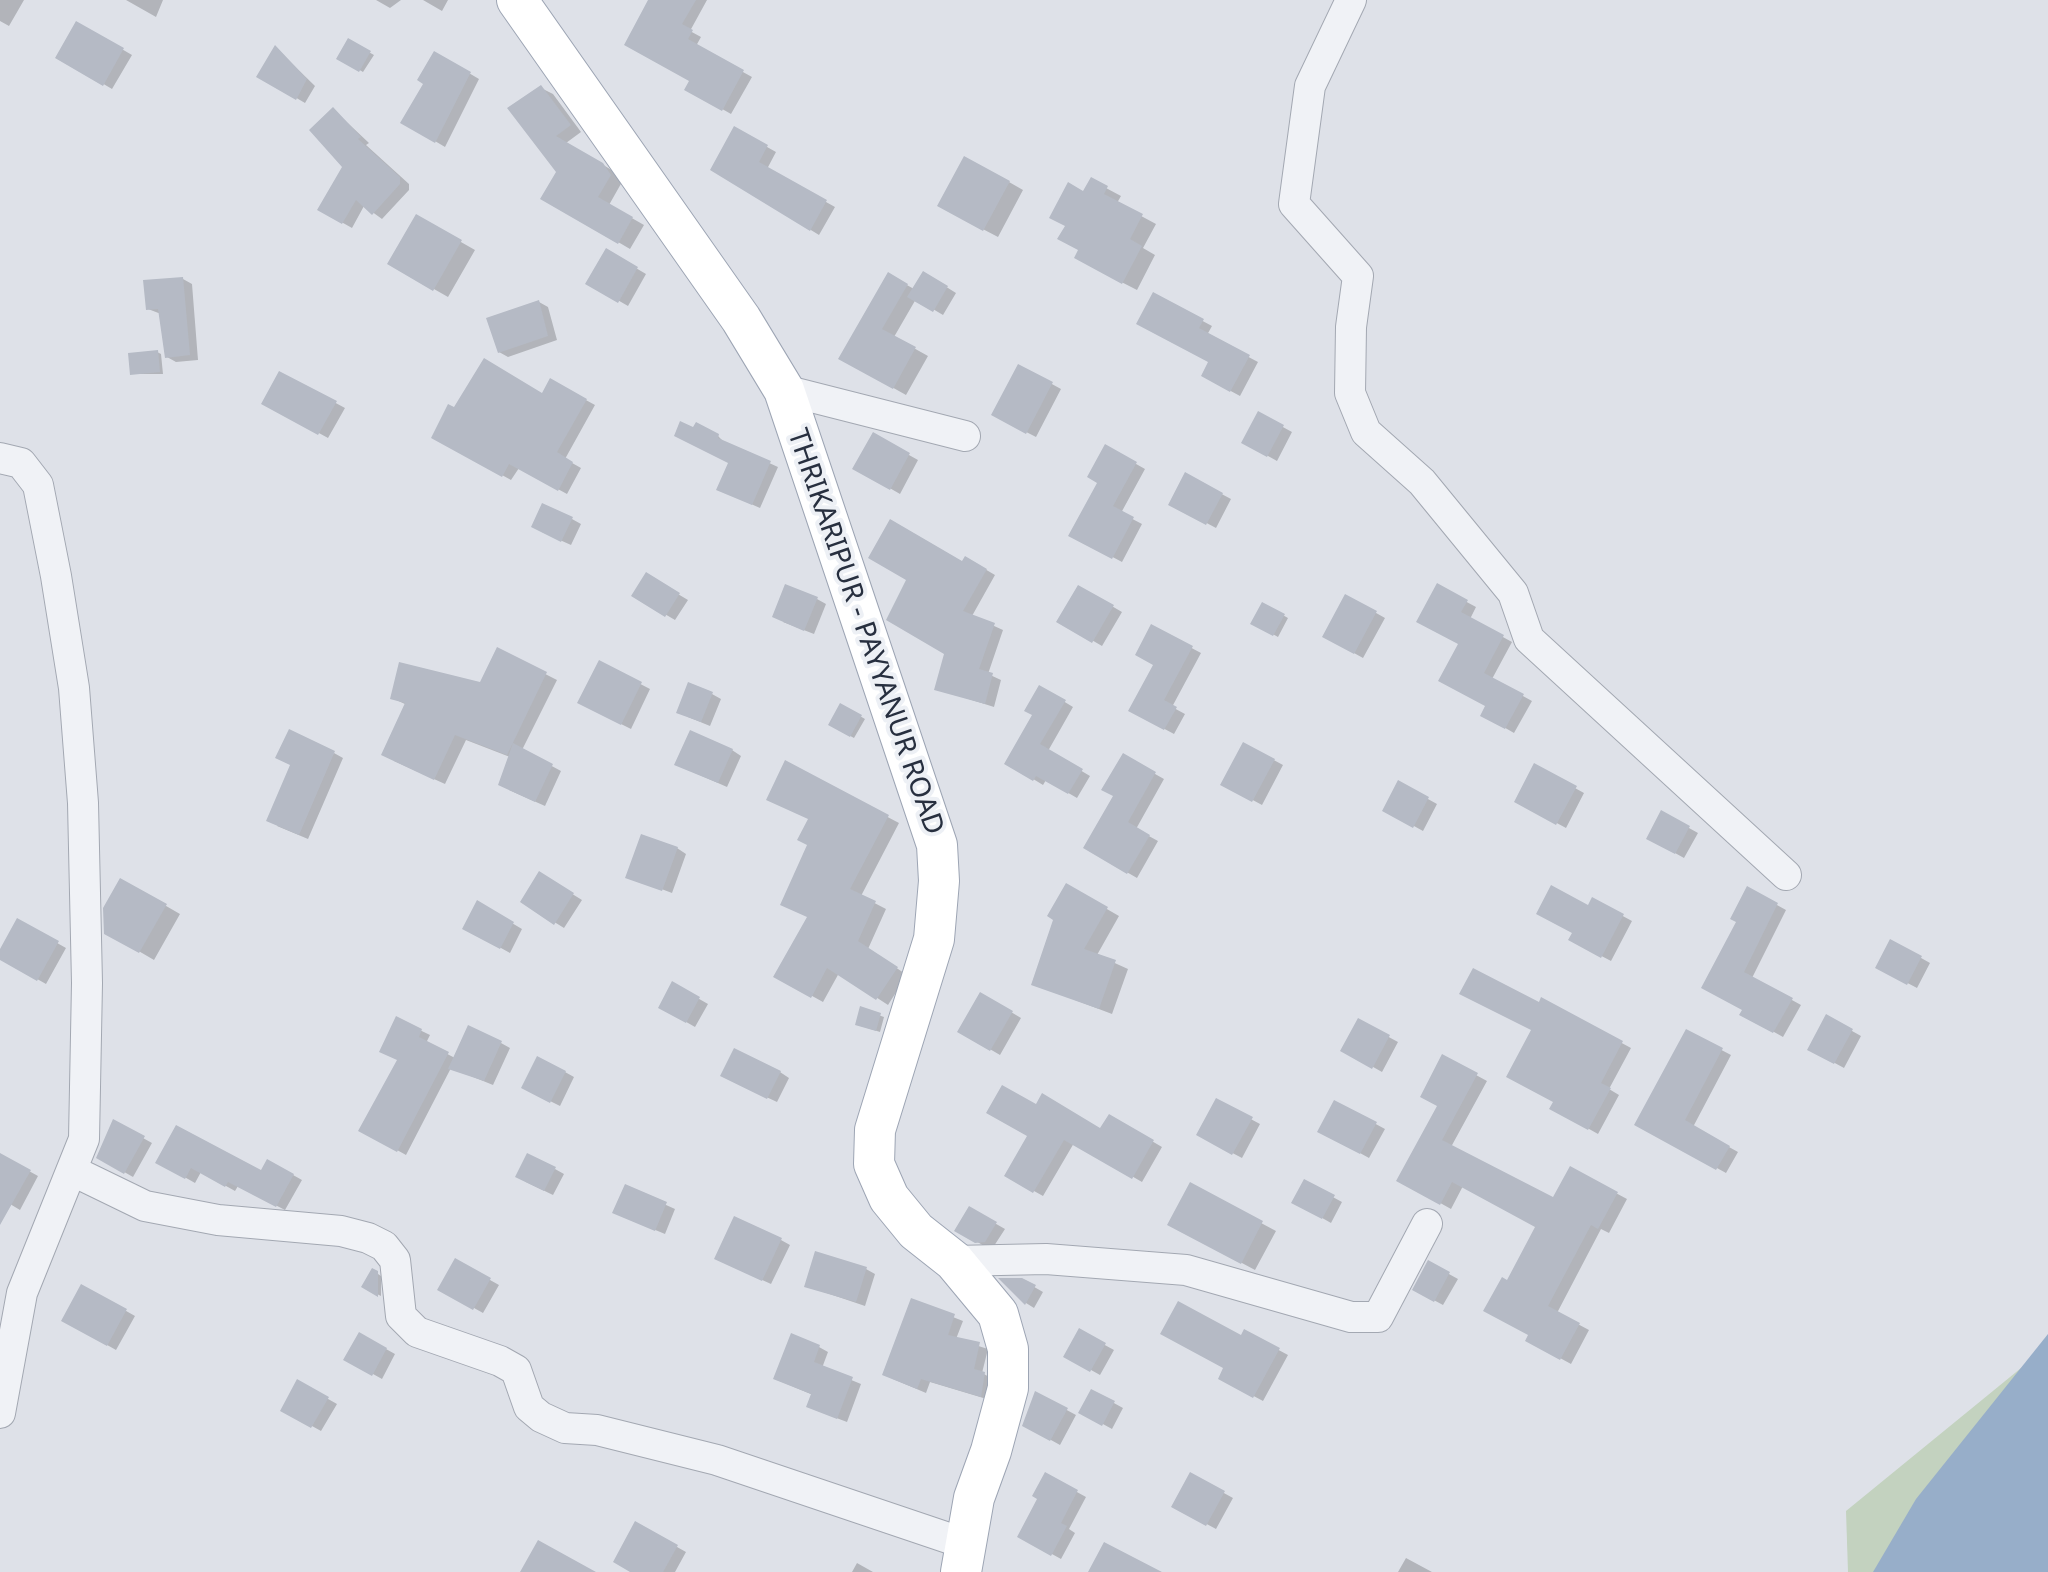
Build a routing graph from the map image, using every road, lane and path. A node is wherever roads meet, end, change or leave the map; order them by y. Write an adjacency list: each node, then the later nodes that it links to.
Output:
1 (517, 0): 3 (main road, THRIKARIPUR - PAYYANUR ROAD)
2 (1351, 0): 6 (street)
3 (784, 390): 4 (street); 9 (main road, THRIKARIPUR - PAYYANUR ROAD)
4 (965, 436)
5 (0, 458): 7 (street)
6 (1786, 875)
7 (73, 1171): 10 (street); 11 (street)
8 (1427, 1224): 9 (street)
9 (954, 1261): 11 (main road, THRIKARIPUR - PAYYANUR ROAD)
10 (0, 1413)
11 (962, 1557)

